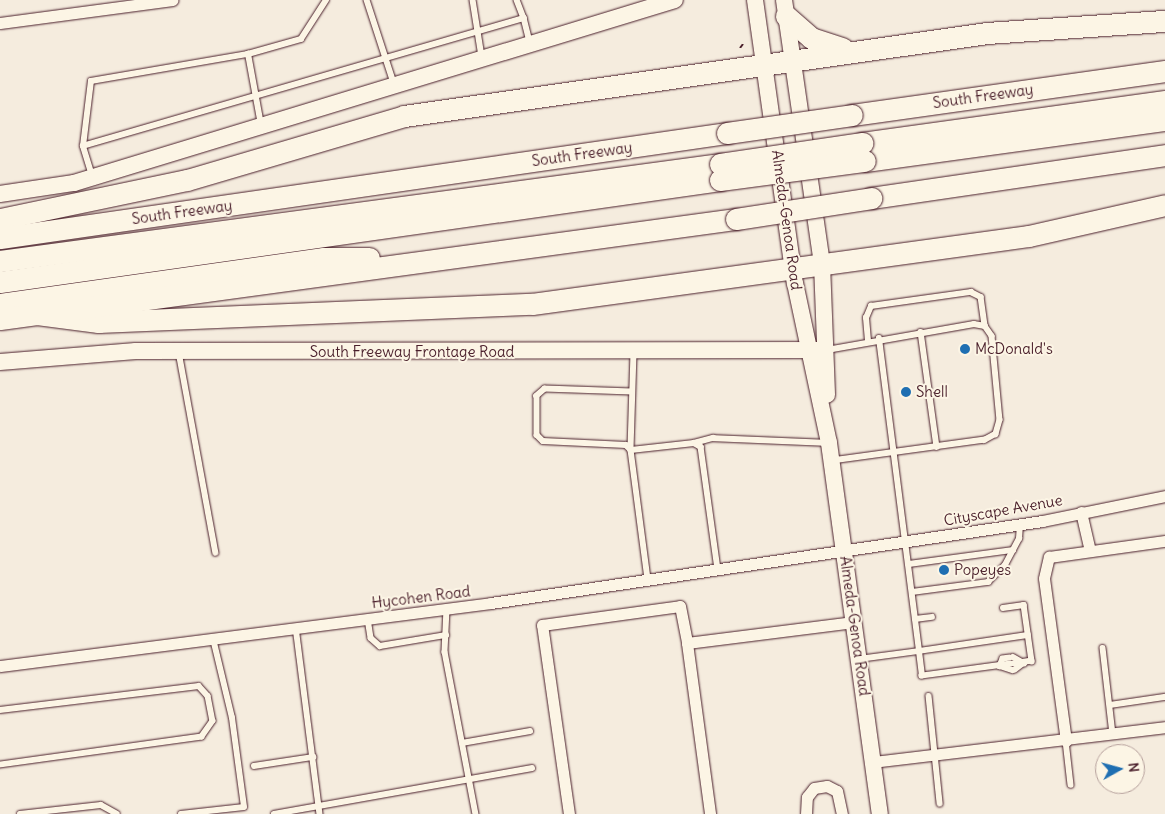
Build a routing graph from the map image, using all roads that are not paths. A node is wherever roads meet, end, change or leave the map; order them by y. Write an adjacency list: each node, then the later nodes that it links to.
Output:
1 (172, 0): 11 (street)
2 (326, 0): 15 (lane)
3 (367, 0): 17 (lane)
4 (473, 0): 12 (lane)
5 (517, 0): 9 (lane)
6 (675, 0): 13 (main road)
7 (755, 0): 19 (main road, Almeda-Genoa Road)
8 (785, 8): 14 (highway); 16 (main road, Almeda-Genoa Road)
9 (524, 18): 12 (lane); 13 (lane)
10 (1165, 21): 14 (highway)
11 (0, 23)
12 (475, 32): 17 (lane); 18 (lane)
13 (531, 44): 18 (main road)
14 (857, 50): 16 (highway)
15 (248, 54): 22 (lane); 26 (lane)
16 (793, 58): 19 (highway); 39 (main road, Almeda-Genoa Road)
17 (387, 59): 21 (lane); 22 (lane)
18 (483, 59): 21 (main road)
19 (765, 62): 34 (highway); 40 (main road, Almeda-Genoa Road)
20 (1165, 71): 29 (highway, South Freeway, bridge)
21 (394, 85): 25 (main road)
22 (255, 96): 25 (lane); 26 (lane)
23 (1165, 101): 27 (highway)
24 (1165, 120): 27 (highway)
25 (261, 125): 31 (main road)
26 (82, 146): 31 (lane)
27 (863, 152): 30 (highway, bridge)
28 (1165, 155): 37 (highway, bridge)
29 (495, 167): 35 (highway); 36 (highway, South Freeway)
30 (720, 172): 35 (highway); 41 (highway)
31 (92, 177): 32 (main road)
32 (0, 194)
33 (1165, 205): 39 (highway)
34 (0, 219)
35 (279, 222): 38 (highway)
36 (0, 238)
37 (443, 258): 42 (highway); 43 (highway)
38 (0, 261)
39 (822, 264): 40 (highway); 50 (main road, Almeda-Genoa Road)
40 (792, 268): 43 (highway); 50 (main road, Almeda-Genoa Road)
41 (0, 282)
42 (0, 304)
43 (37, 314): 44 (highway)
44 (0, 319)
45 (985, 326): 46 (lane); 48 (lane); 56 (lane)
46 (921, 332): 47 (lane); 56 (lane)
47 (879, 339): 48 (lane); 58 (lane)
48 (868, 341): 50 (lane)
49 (179, 352): 51 (main road, South Freeway Frontage Road); 52 (main road, South Freeway Frontage Road); 68 (lane)
50 (818, 352): 51 (main road, South Freeway Frontage Road); 54 (main road, Almeda-Genoa Road)
51 (634, 353): 53 (lane)
52 (0, 362)
53 (632, 392): 57 (lane); 57 (lane)
54 (829, 440): 55 (lane); 59 (main road, Almeda-Genoa Road)
55 (694, 443): 57 (lane); 70 (lane)
56 (937, 447): 58 (lane)
57 (631, 450): 71 (lane)
58 (895, 453): 59 (lane); 64 (lane)
59 (832, 462): 66 (main road, Almeda-Genoa Road)
60 (1165, 496): 61 (street, Cityscape Avenue)
61 (1081, 512): 62 (street, Cityscape Avenue); 67 (street)
62 (1020, 524): 64 (street, Cityscape Avenue); 65 (lane)
63 (1165, 541): 67 (street)
64 (906, 542): 66 (street, Cityscape Avenue); 69 (lane)
65 (1013, 550): 69 (lane); 72 (lane)
66 (844, 551): 70 (street, Hycohen Road); 78 (main road, Almeda-Genoa Road)
67 (1090, 552): 95 (street)
68 (216, 553)
69 (909, 564): 72 (lane)
70 (718, 570): 71 (street, Hycohen Road)
71 (648, 580): 74 (street, Hycohen Road)
72 (912, 592): 77 (lane)
73 (1002, 608): 81 (lane)
74 (447, 609): 76 (street, Hycohen Road); 80 (lane)
75 (932, 617): 77 (lane)
76 (368, 619): 79 (street, Hycohen Road); 80 (lane)
77 (916, 620): 85 (lane)
78 (854, 622): 83 (street); 86 (main road, Almeda-Genoa Road)
79 (296, 627): 82 (street, Hycohen Road); 98 (lane)
80 (446, 635): 96 (lane)
81 (1028, 635): 85 (lane); 85 (lane)
82 (212, 636): 87 (street, Hycohen Road); 109 (lane)
83 (686, 643): 112 (street); 113 (street)
84 (1103, 648): 90 (lane)
85 (919, 651): 86 (lane)
86 (859, 659): 99 (main road, Almeda-Genoa Road)
87 (0, 666)
88 (929, 696): 97 (lane)
89 (1165, 698): 90 (lane)
90 (1110, 705): 94 (lane)
91 (0, 710): 100 (lane)
92 (1165, 727): 94 (street)
93 (530, 731): 96 (lane)
94 (1114, 734): 95 (street)
95 (1066, 741): 97 (street); 104 (lane)
96 (462, 743): 103 (lane)
97 (935, 754): 99 (street); 105 (lane)
98 (313, 757): 101 (lane); 106 (lane)
99 (873, 762): 116 (main road, Almeda-Genoa Road)
100 (0, 765)
101 (254, 766)
102 (532, 768): 103 (lane)
103 (469, 781): 106 (lane); 111 (lane)
104 (1071, 785)
105 (940, 803)
106 (320, 811): 110 (lane)
107 (20, 814): 108 (lane)
108 (117, 814)
109 (181, 814)
110 (274, 814)
111 (476, 814)
112 (568, 814)
113 (710, 814)
114 (806, 814): 115 (street)
115 (842, 814)
116 (880, 814)

